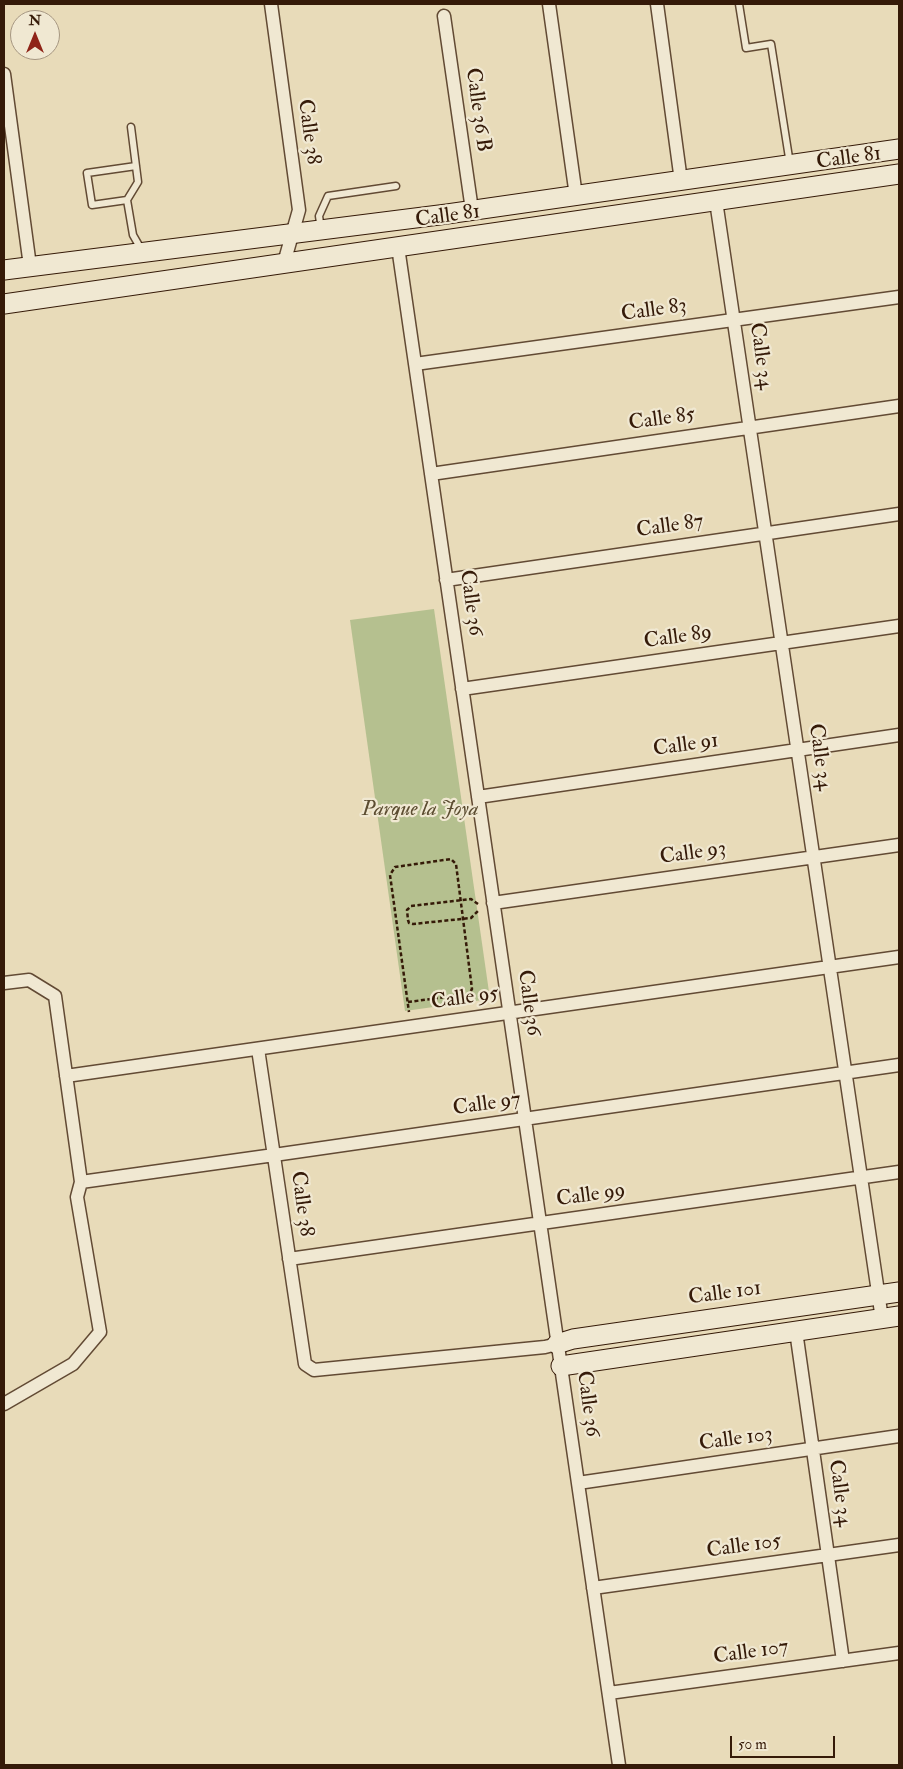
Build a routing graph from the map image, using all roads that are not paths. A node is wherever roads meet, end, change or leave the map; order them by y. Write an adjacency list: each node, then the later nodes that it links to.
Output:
1 (271, 4): 19 (street, Calle 38)
2 (550, 4): 14 (street)
3 (657, 4): 12 (street)
4 (739, 4): 9 (lane)
5 (444, 16): 17 (street, Calle 36 B)
6 (4, 74): 23 (street)
7 (131, 128): 10 (lane)
8 (899, 149): 9 (main road, Calle 81)
9 (790, 165): 12 (main road, Calle 81)
10 (136, 166): 15 (lane); 15 (lane)
11 (899, 174): 16 (main road, Calle 81)
12 (681, 181): 14 (main road, Calle 81)
13 (396, 186): 18 (lane)
14 (576, 196): 17 (main road, Calle 81)
15 (127, 200): 21 (lane)
16 (716, 201): 20 (main road, Calle 81); 28 (street, Calle 34)
17 (472, 210): 18 (main road, Calle 81)
18 (321, 229): 19 (main road, Calle 81)
19 (293, 233): 21 (main road, Calle 81); 22 (street, Calle 38)
20 (398, 247): 22 (main road, Calle 81); 29 (street, Calle 36)
21 (143, 253): 23 (main road, Calle 81); 25 (main road)
22 (284, 264): 25 (main road, Calle 81)
23 (30, 266): 24 (main road, Calle 81)
24 (4, 270)
25 (147, 283): 27 (main road, Calle 81)
26 (899, 297): 28 (street, Calle 83)
27 (4, 304)
28 (734, 320): 29 (street, Calle 83); 31 (street, Calle 34)
29 (415, 364): 32 (street, Calle 36)
30 (899, 406): 31 (street, Calle 85)
31 (750, 428): 32 (street, Calle 85); 34 (street, Calle 34)
32 (431, 474): 35 (street, Calle 36)
33 (899, 514): 34 (street, Calle 87)
34 (766, 533): 35 (street, Calle 87); 37 (street, Calle 34)
35 (446, 580): 38 (street, Calle 36)
36 (899, 626): 37 (street, Calle 89)
37 (782, 643): 38 (street, Calle 89); 40 (street, Calle 34)
38 (462, 689): 41 (street, Calle 36)
39 (899, 735): 40 (street, Calle 91)
40 (798, 750): 41 (street, Calle 91); 43 (street, Calle 34)
41 (478, 797): 44 (street, Calle 36)
42 (899, 844): 43 (street, Calle 93)
43 (814, 857): 44 (street, Calle 93); 46 (street, Calle 34)
44 (493, 903): 48 (street, Calle 36)
45 (899, 957): 46 (street, Calle 95)
46 (830, 967): 48 (street, Calle 95); 51 (street, Calle 34)
47 (4, 983): 52 (street)
48 (509, 1013): 49 (street, Calle 95); 53 (street, Calle 36)
49 (258, 1049): 52 (street, Calle 95); 54 (street, Calle 38)
50 (899, 1065): 51 (street, Calle 97)
51 (846, 1073): 53 (street, Calle 97); 56 (street, Calle 34)
52 (66, 1076): 57 (street)
53 (525, 1119): 54 (street, Calle 97); 58 (street, Calle 36)
54 (274, 1155): 57 (street, Calle 97); 59 (street, Calle 38)
55 (899, 1172): 56 (street, Calle 99)
56 (862, 1177): 58 (street, Calle 99); 61 (street, Calle 34)
57 (81, 1182): 66 (street)
58 (540, 1223): 59 (street, Calle 99); 64 (street, Calle 36)
59 (289, 1259): 64 (street, Calle 38)
60 (899, 1292): 61 (main road, Calle 101)
61 (879, 1295): 62 (street, Calle 34); 64 (main road, Calle 101)
62 (891, 1318): 63 (main road)
63 (796, 1331): 65 (main road); 68 (street, Calle 34)
64 (557, 1344): 65 (street, Calle 36)
65 (561, 1366): 69 (street, Calle 36)
66 (4, 1404)
67 (899, 1436): 68 (street, Calle 103)
68 (813, 1449): 69 (street, Calle 103); 71 (street, Calle 34)
69 (578, 1482): 72 (street, Calle 36)
70 (899, 1545): 71 (street, Calle 105)
71 (828, 1555): 72 (street, Calle 105); 74 (street, Calle 34)
72 (593, 1588): 75 (street, Calle 36)
73 (899, 1654): 74 (street, Calle 107)
74 (843, 1661): 75 (street, Calle 107)
75 (609, 1693): 76 (street, Calle 36)
76 (620, 1765)

